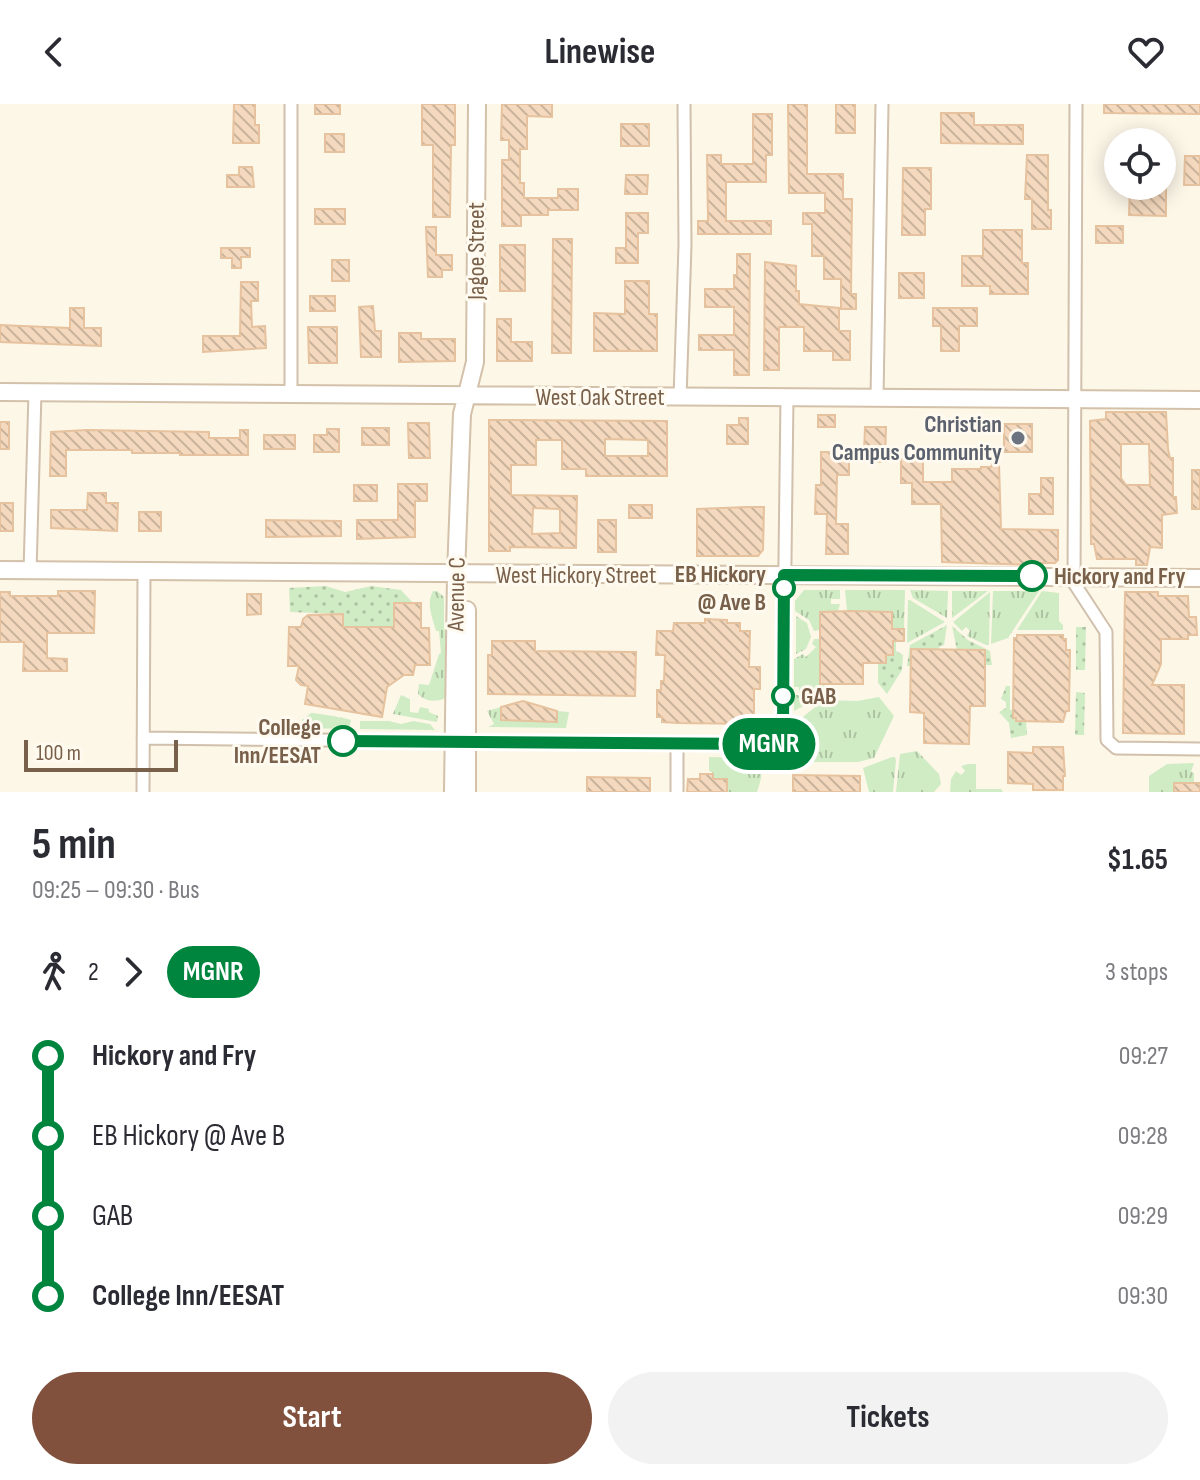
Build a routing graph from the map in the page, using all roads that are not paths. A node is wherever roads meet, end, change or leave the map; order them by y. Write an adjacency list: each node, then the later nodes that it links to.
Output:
1 (291, 104): 8 (street)
2 (477, 104): 9 (main road, Jagoe Street)
3 (684, 104): 11 (street)
4 (882, 104): 12 (street)
5 (1076, 104): 13 (street)
6 (0, 392): 7 (main road, West Oak Street)
7 (35, 392): 8 (main road, West Oak Street); 16 (street)
8 (291, 395): 9 (main road, West Oak Street)
9 (467, 397): 11 (main road, West Oak Street); 18 (main road, Jagoe Street)
10 (787, 397): 11 (main road, West Oak Street); 12 (main road, West Oak Street); 19 (street)
11 (680, 398)
12 (877, 398): 13 (main road, West Oak Street)
13 (1075, 399): 14 (main road, West Oak Street); 20 (street)
14 (1200, 400)
15 (0, 570): 16 (main road, West Hickory Street)
16 (30, 572): 17 (main road, West Hickory Street)
17 (144, 572): 18 (main road, West Hickory Street); 22 (street)
18 (461, 574): 19 (main road, West Hickory Street); 23 (main road, Jagoe Street)
19 (784, 575): 20 (main road, West Hickory Street); 24 (street)
20 (1073, 577): 21 (main road, West Hickory Street); 25 (street)
21 (1200, 578)
22 (143, 738): 23 (street); 26 (street)
23 (460, 742): 24 (street); 27 (main road); 28 (main road)
24 (677, 744): 29 (street)
25 (1200, 749)
26 (143, 792)
27 (453, 792)
28 (467, 792)
29 (677, 792)

